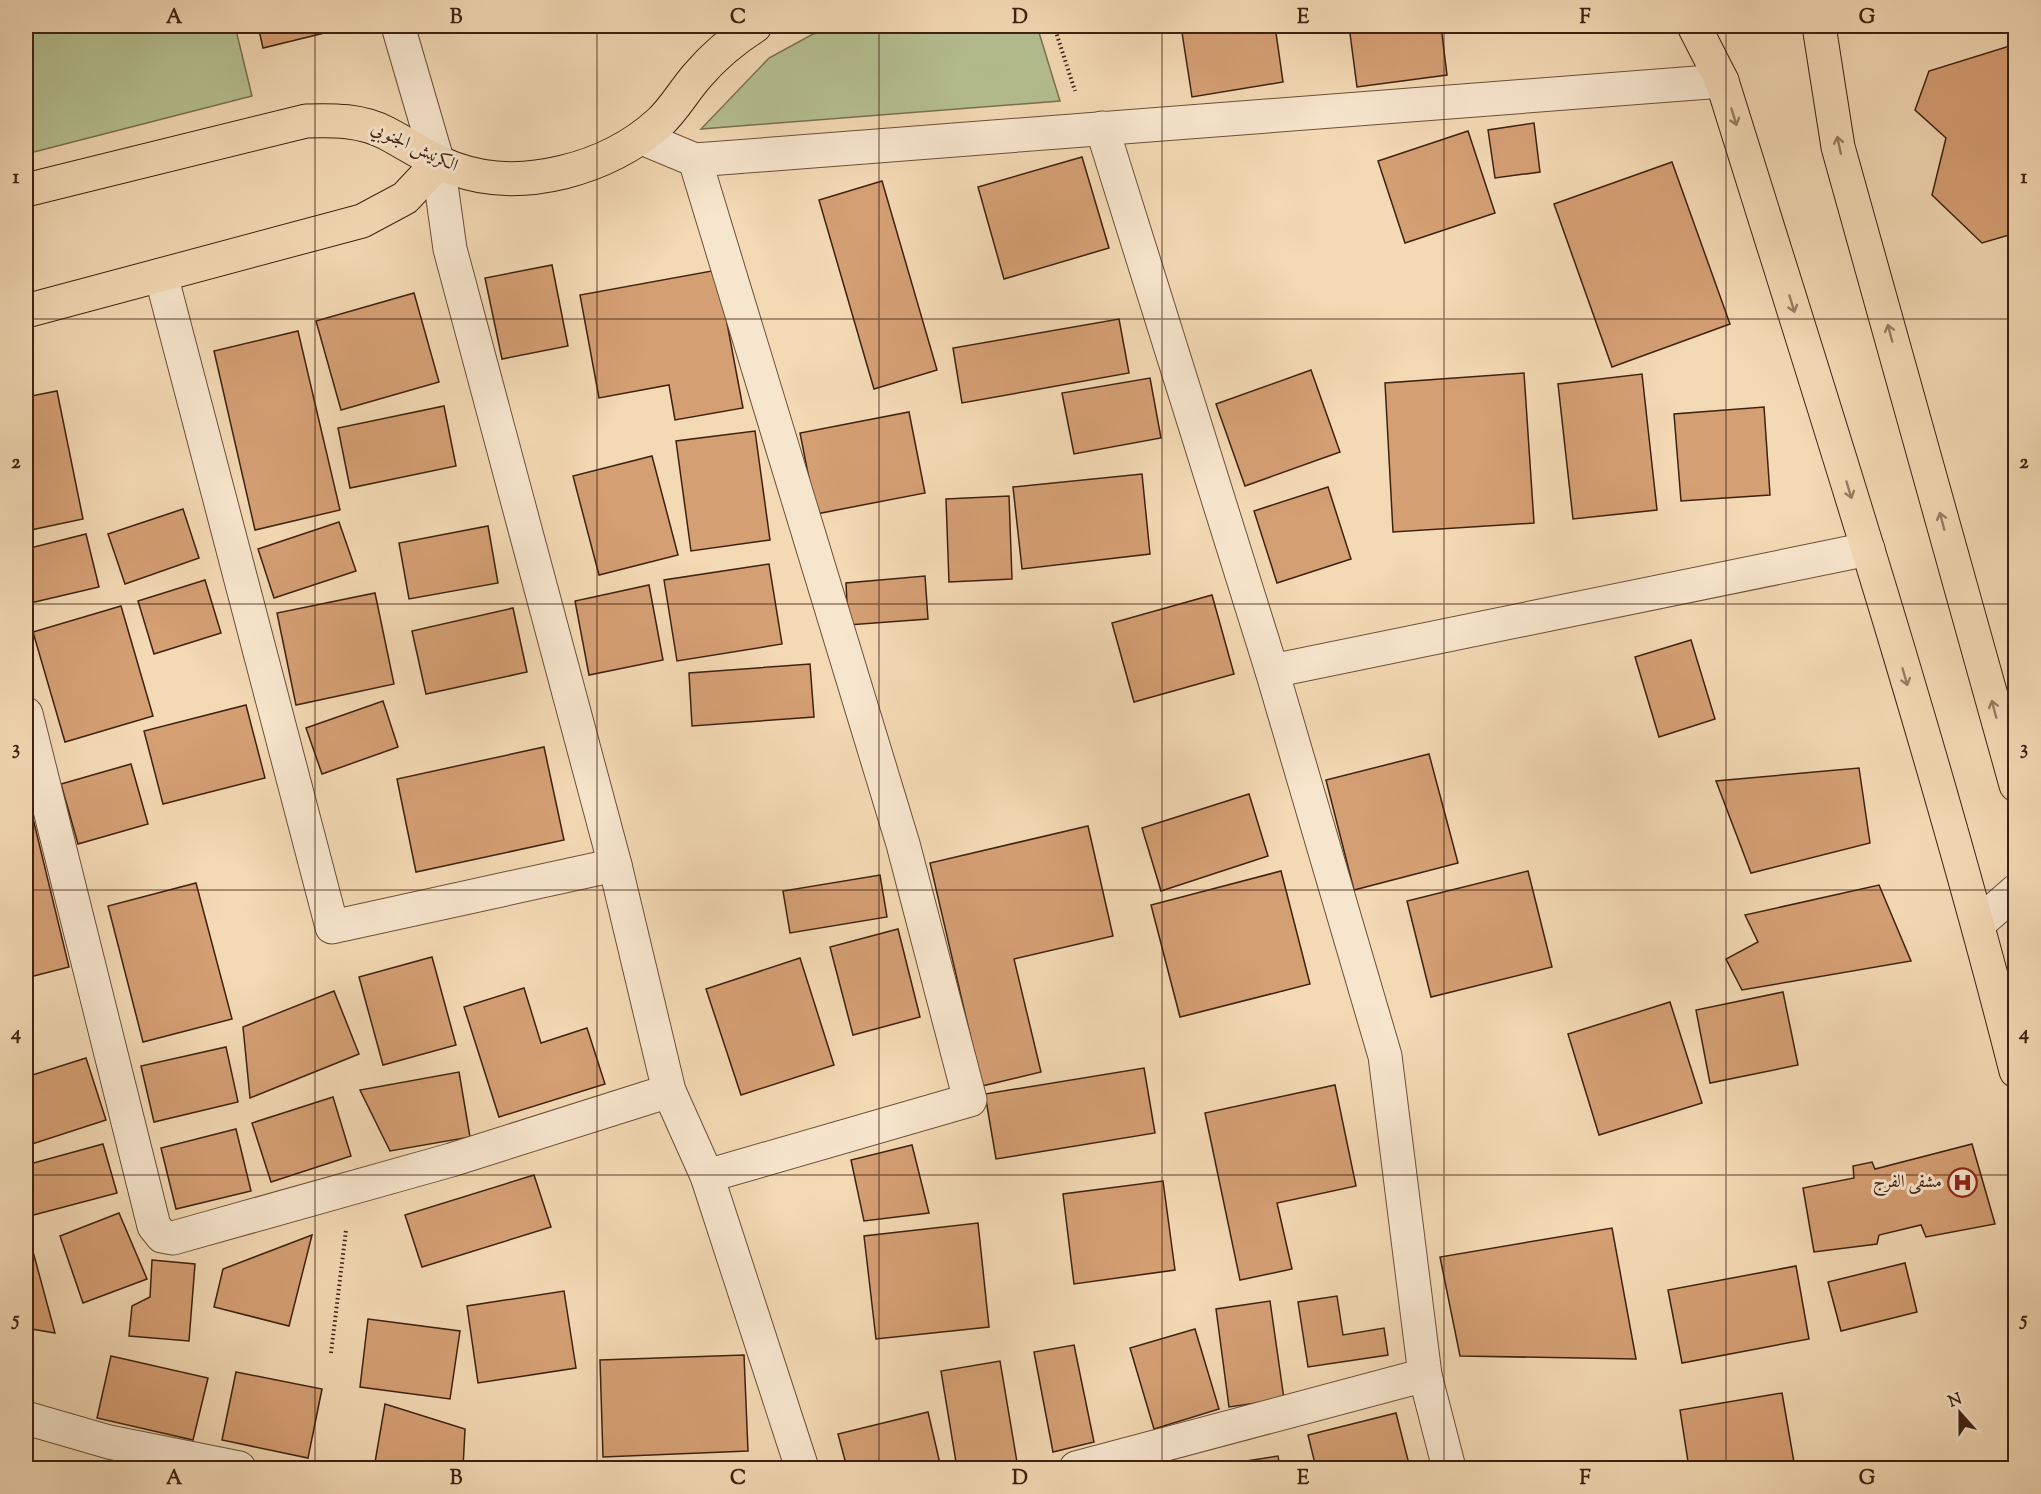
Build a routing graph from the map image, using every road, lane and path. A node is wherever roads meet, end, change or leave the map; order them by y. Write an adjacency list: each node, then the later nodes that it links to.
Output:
1 (398, 26): 10 (street)
2 (755, 26): 8 (main road, الكرنيش الجنوبي)
3 (1054, 26): 7 (path)
4 (1694, 26): 6 (main road)
5 (1824, 31): 17 (main road, one-way to 5)
6 (1722, 81): 7 (street); 14 (main road, one-way to 14)
7 (1102, 128): 9 (street); 15 (street)
8 (642, 138): 9 (street); 10 (main road, الكرنيش الجنوبي)
9 (695, 160): 23 (street)
10 (438, 163): 11 (main road, الكرنيش الجنوبي); 12 (main road); 18 (street)
11 (26, 190)
12 (161, 275): 13 (main road); 18 (street)
13 (26, 311)
14 (1868, 549): 15 (street); 20 (main road, one-way to 20)
15 (1272, 671): 26 (street)
16 (26, 714): 24 (street)
17 (2016, 786)
18 (615, 865): 22 (street)
19 (2016, 891): 20 (street)
20 (1978, 924): 21 (main road)
21 (2016, 1071)
22 (669, 1091): 23 (street); 24 (street)
23 (707, 1176): 29 (street)
24 (337, 1192): 25 (path)
25 (331, 1353)
26 (1425, 1375): 30 (street); 31 (street)
27 (26, 1418): 28 (street)
28 (239, 1468)
29 (802, 1468)
30 (1076, 1468)
31 (1449, 1468)

